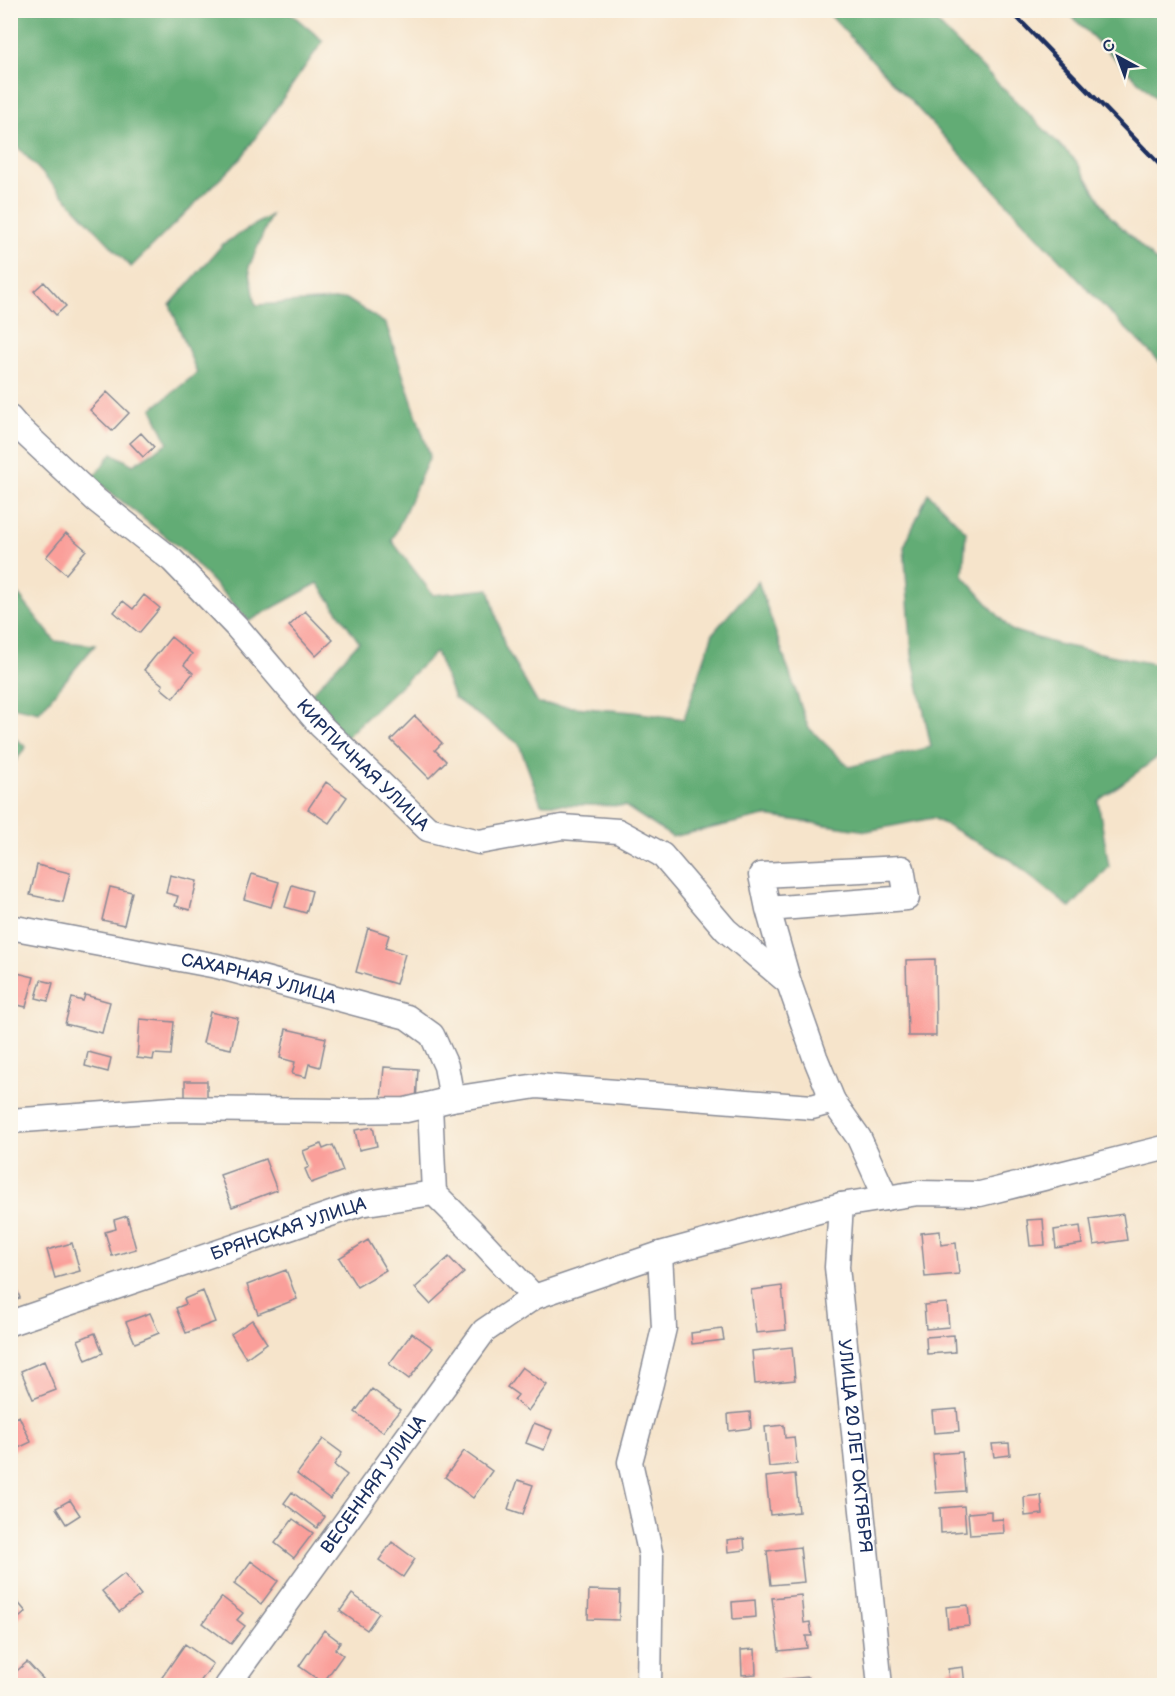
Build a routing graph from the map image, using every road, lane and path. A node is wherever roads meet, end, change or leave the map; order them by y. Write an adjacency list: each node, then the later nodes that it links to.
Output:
1 (12, 425): 4 (street, КИРПИЧНАЯ УЛИЦА)
2 (768, 909): 2 (street); 4 (street)
3 (10, 927): 6 (street, САХАРНАЯ УЛИЦА)
4 (789, 983): 5 (street)
5 (833, 1101): 6 (street); 10 (street)
6 (441, 1102): 7 (street); 9 (street, САХАРНАЯ УЛИЦА)
7 (10, 1121)
8 (1164, 1148): 10 (street, ВЕСЕННЯЯ УЛИЦА)
9 (434, 1193): 13 (street); 14 (street, БРЯНСКАЯ УЛИЦА)
10 (886, 1198): 11 (street, ВЕСЕННЯЯ УЛИЦА)
11 (841, 1205): 12 (street, ВЕСЕННЯЯ УЛИЦА); 17 (street, УЛИЦА 20 ЛЕТ ОКТЯБРЯ)
12 (660, 1254): 13 (street, ВЕСЕННЯЯ УЛИЦА); 16 (street)
13 (534, 1297): 15 (street, ВЕСЕННЯЯ УЛИЦА)
14 (10, 1323)
15 (227, 1686)
16 (650, 1686)
17 (880, 1686)

